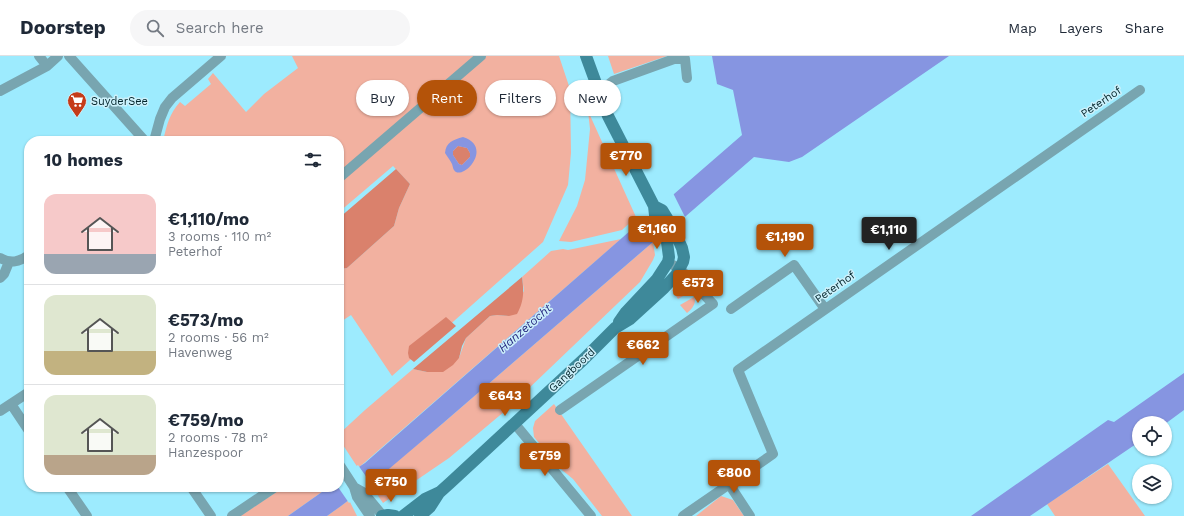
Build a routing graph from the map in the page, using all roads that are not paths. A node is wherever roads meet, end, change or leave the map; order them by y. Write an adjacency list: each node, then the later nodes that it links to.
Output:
1 (39, 56): 7 (street)
2 (58, 56): 7 (street)
3 (220, 56): 15 (street)
4 (481, 56): 16 (street)
5 (586, 56): 9 (main road)
6 (72, 57): 14 (street)
7 (47, 66): 12 (street)
8 (687, 78): 10 (street)
9 (595, 80)
10 (617, 80)
11 (1140, 90): 23 (street, Peterhof)
12 (0, 91)
13 (608, 116): 17 (main road)
14 (141, 136)
15 (155, 136)
16 (344, 174)
17 (669, 232): 20 (main road); 21 (main road)
18 (24, 258): 19 (street)
19 (5, 260): 22 (street)
20 (668, 262): 21 (street); 25 (main road, Gangboord)
21 (680, 269): 25 (main road, Gangboord); 28 (street)
22 (0, 278)
23 (825, 309): 24 (street); 33 (street, Peterhof)
24 (731, 310)
25 (615, 328): 31 (main road, Gangboord)
26 (24, 395): 27 (street)
27 (11, 404): 29 (street); 30 (street)
28 (560, 410)
29 (0, 411)
30 (24, 424)
31 (515, 424): 37 (main road, Gangboord); 45 (street)
32 (344, 471): 38 (street)
33 (729, 484): 46 (street); 47 (street)
34 (70, 492): 39 (street)
35 (194, 492): 40 (street)
36 (267, 492): 41 (street)
37 (440, 492): 43 (main road, Gangboord); 44 (main road, Gangboord)
38 (375, 514): 42 (main road)
39 (87, 516)
40 (211, 516)
41 (232, 516)
42 (395, 516)
43 (403, 516)
44 (420, 516)
45 (591, 516)
46 (683, 516)
47 (750, 516)

